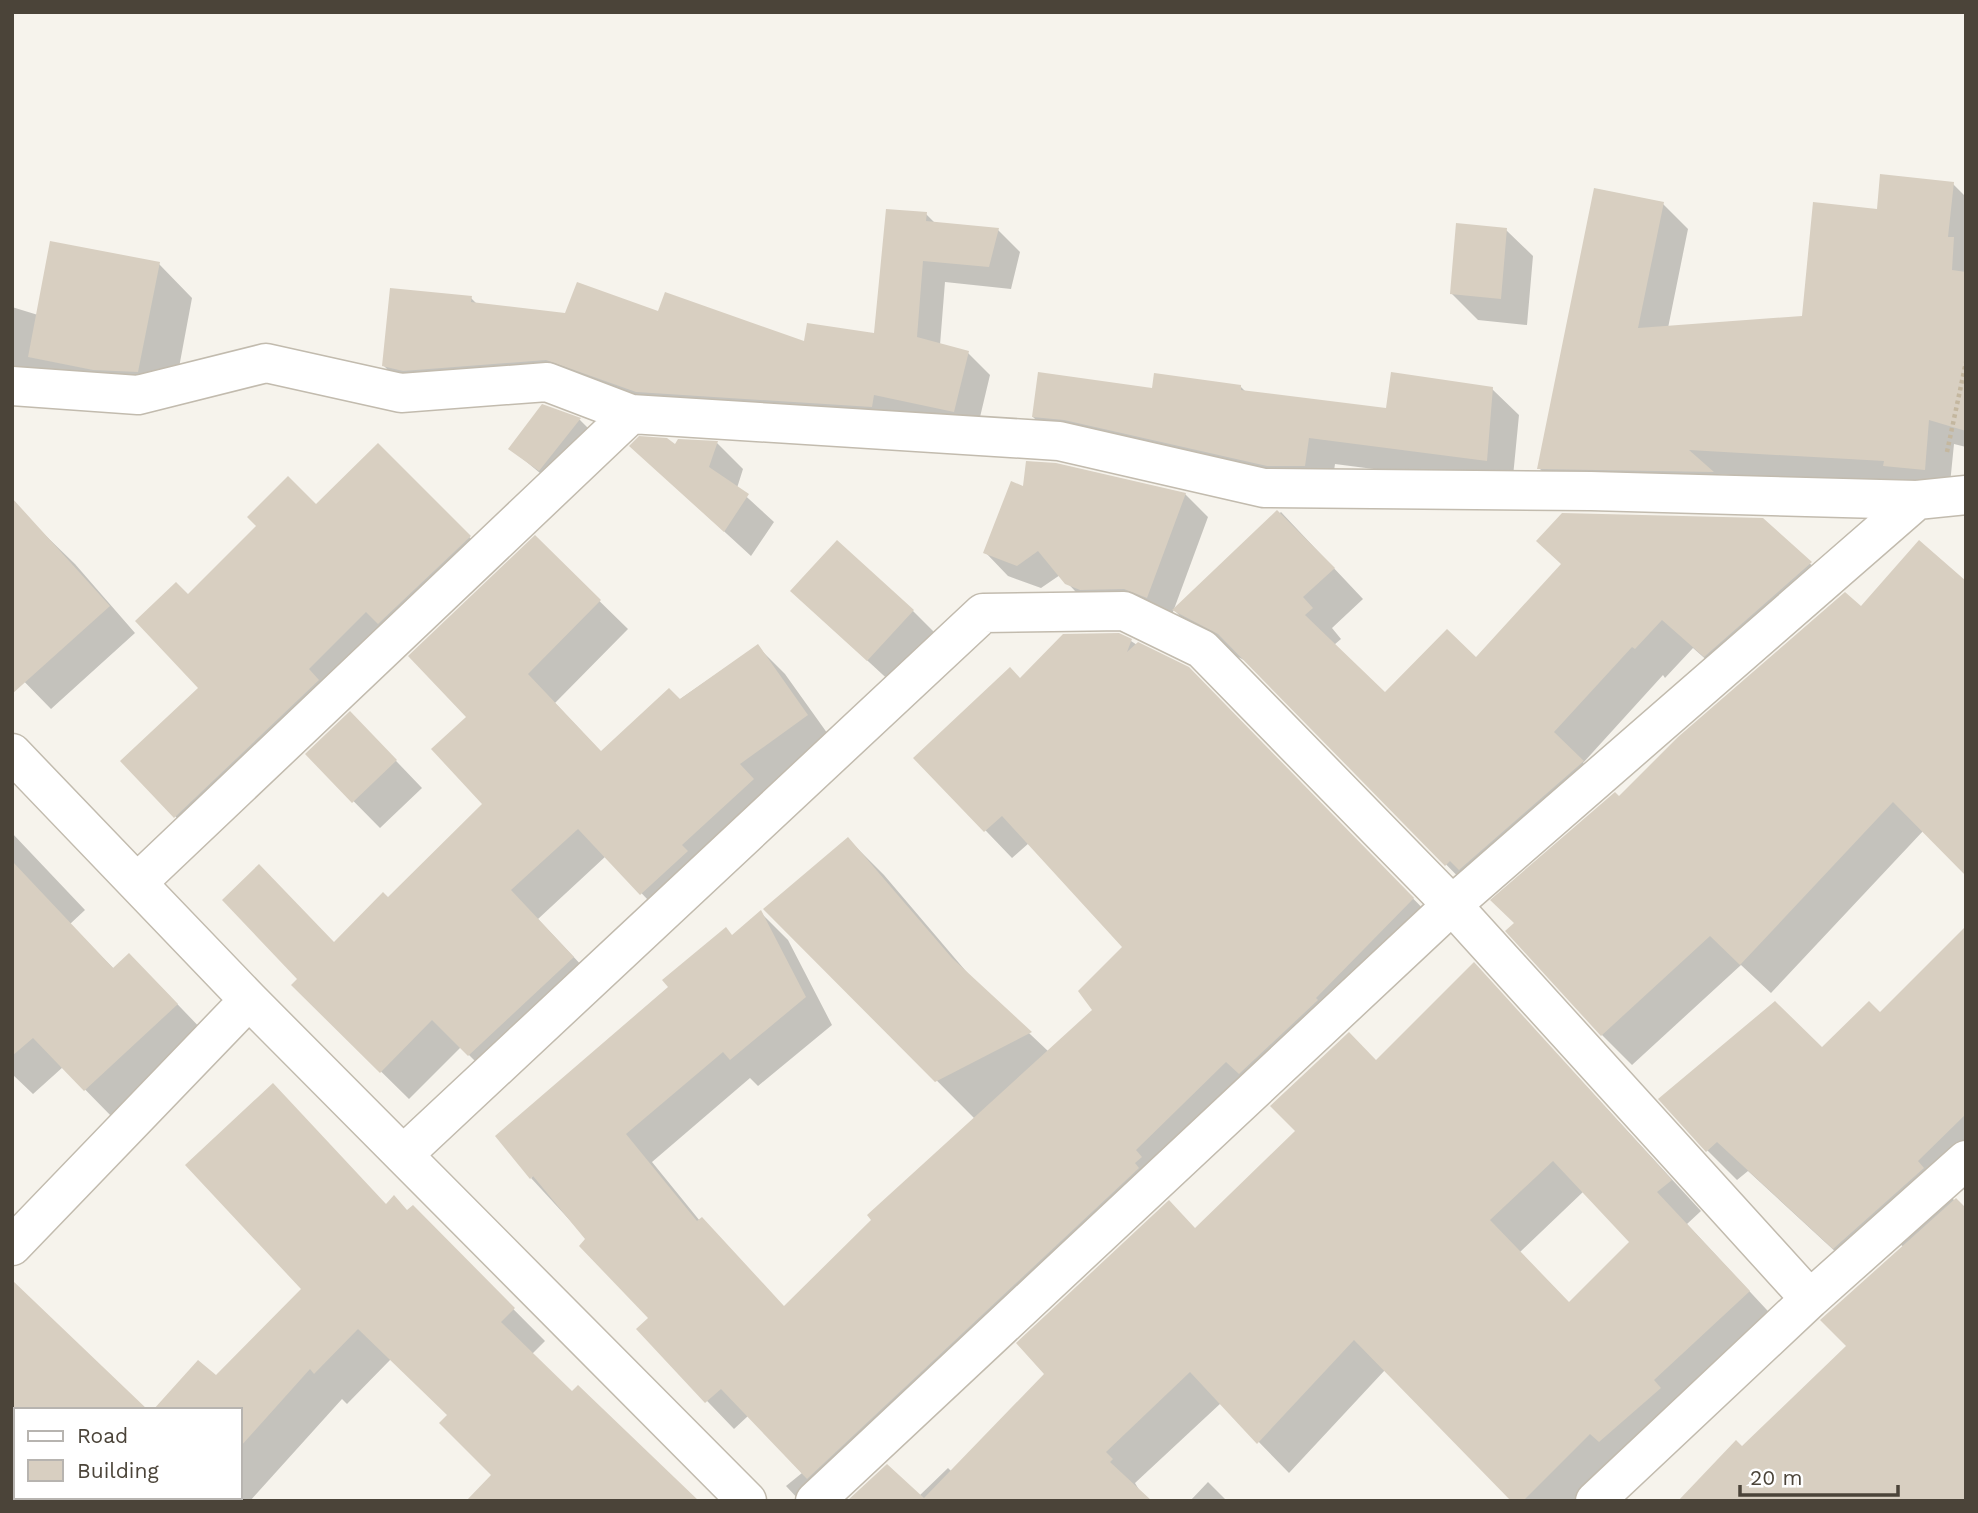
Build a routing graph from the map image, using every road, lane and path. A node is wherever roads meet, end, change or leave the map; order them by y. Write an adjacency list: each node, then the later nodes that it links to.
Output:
1 (1966, 362): 5 (path)
2 (12, 386): 3 (street)
3 (631, 414): 5 (street); 7 (street)
4 (1966, 495): 5 (street)
5 (1917, 500): 8 (street)
6 (12, 753): 7 (street)
7 (137, 883): 9 (street)
8 (1452, 905): 10 (street); 13 (street); 15 (street)
9 (249, 1000): 10 (street); 12 (street)
10 (403, 1155): 14 (street)
11 (1966, 1160): 13 (street)
12 (12, 1246)
13 (1810, 1299): 16 (street)
14 (747, 1501)
15 (815, 1501)
16 (1595, 1501)

